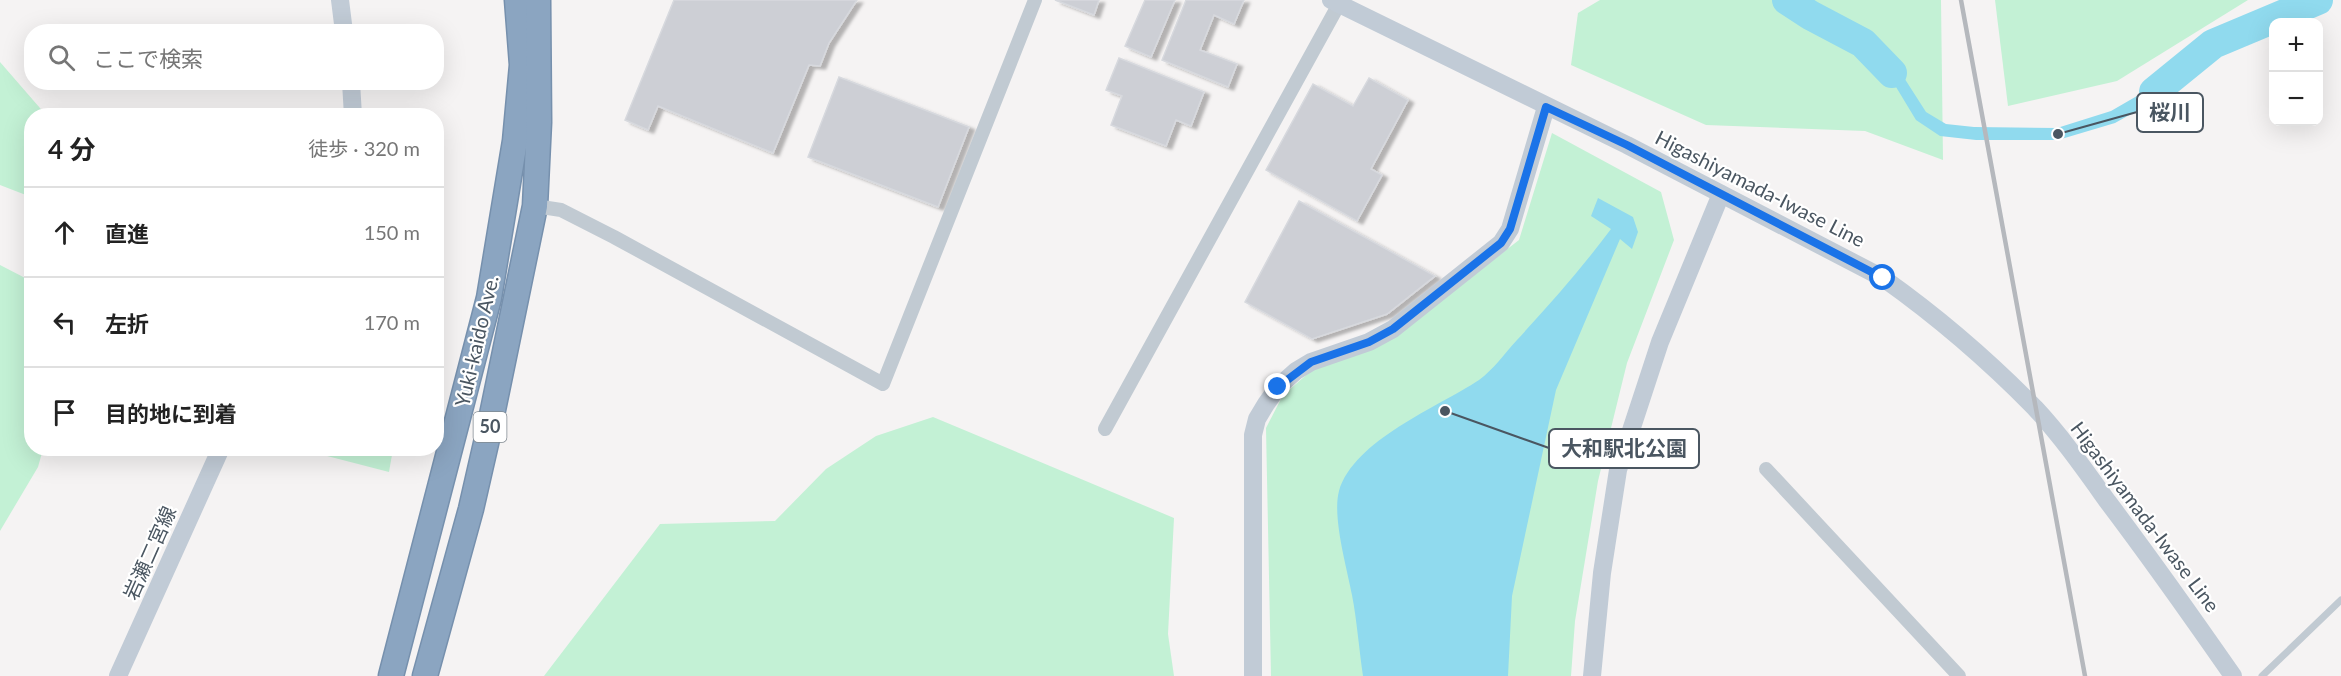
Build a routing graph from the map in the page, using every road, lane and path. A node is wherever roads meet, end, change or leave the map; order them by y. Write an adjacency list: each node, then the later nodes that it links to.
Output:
1 (340, 0): 6 (main road)
2 (517, 0): 17 (highway, Yuki-kaido Ave. / 50)
3 (538, 0): 11 (highway, Yuki-kaido Ave. / 50)
4 (1035, 0): 11 (street)
5 (1335, 2): 8 (main road, Higashiyamada-Iwase Line); 12 (street)
6 (343, 24)
7 (351, 90): 9 (main road)
8 (1546, 107): 10 (main road, Higashiyamada-Iwase Line); 19 (main road)
9 (353, 108)
10 (1721, 194): 20 (main road); 22 (main road, Higashiyamada-Iwase Line)
11 (535, 206): 18 (highway, Yuki-kaido Ave. / 50)
12 (1105, 429)
13 (217, 456): 16 (main road, 岩瀬二宮線)
14 (1766, 469): 21 (street)
15 (2341, 600): 23 (lane)
16 (118, 676)
17 (391, 676)
18 (425, 676)
19 (1253, 676)
20 (1592, 676)
21 (1959, 676)
22 (2233, 676)
23 (2262, 676)

